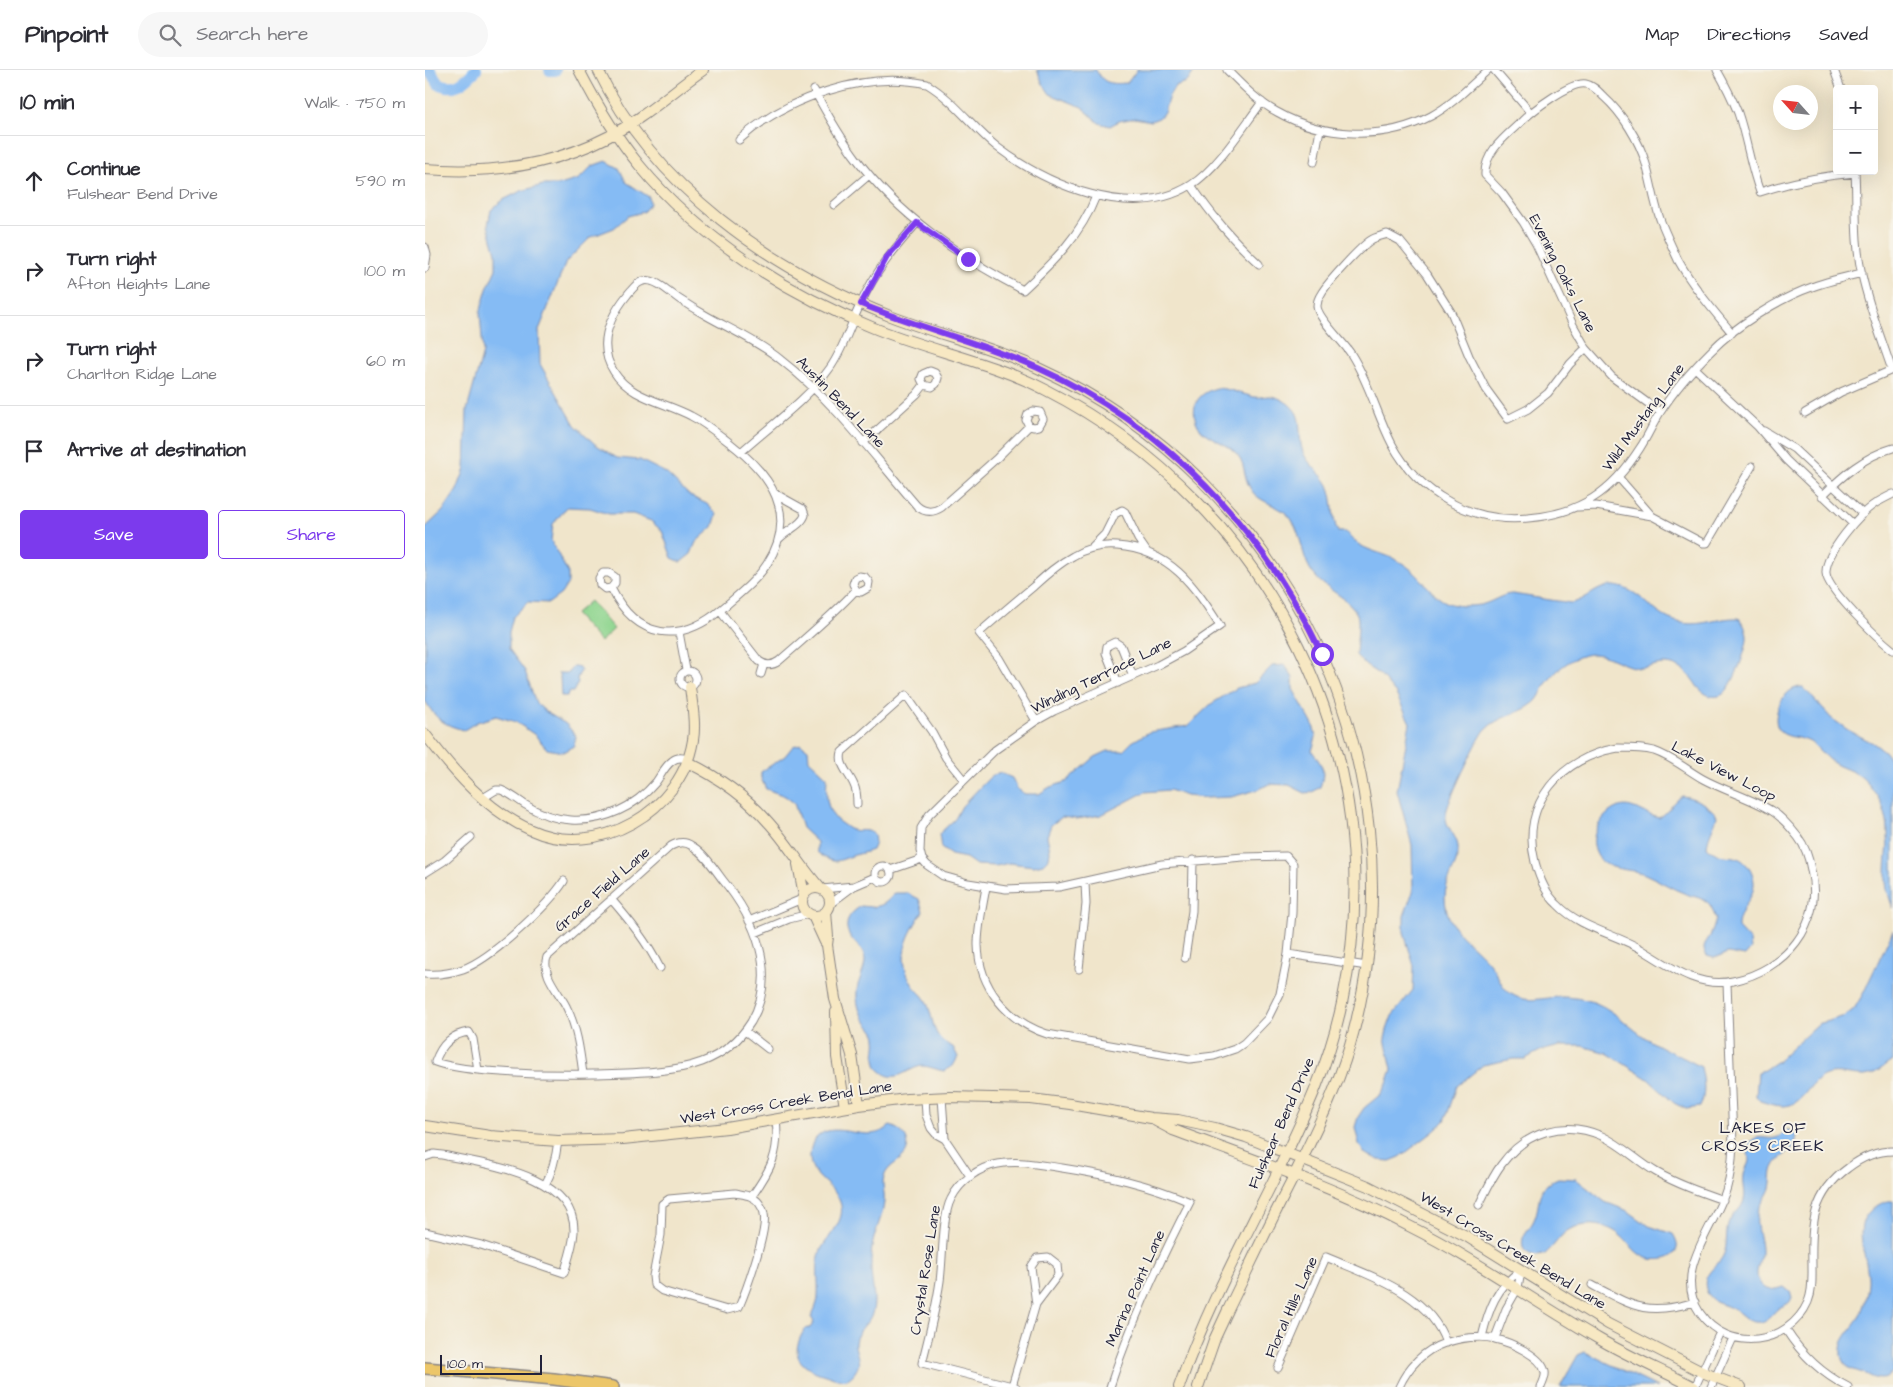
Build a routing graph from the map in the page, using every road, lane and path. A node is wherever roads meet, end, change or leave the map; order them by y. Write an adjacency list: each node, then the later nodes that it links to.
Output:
1 (579, 70): 17 (main road, Fulshear Bend Drive)
2 (703, 70): 15 (main road)
3 (1227, 70): 13 (street)
4 (1487, 70): 16 (street)
5 (1494, 70): 14 (street)
6 (1717, 70): 21 (street)
7 (1834, 70): 11 (street)
8 (898, 72): 25 (street)
9 (600, 73): 15 (main road)
10 (835, 80): 12 (street)
11 (1840, 85)
12 (814, 90): 18 (street); 22 (street)
13 (1262, 102): 16 (street); 24 (street)
14 (1530, 112): 34 (street); 35 (street, Evening Oaks Lane)
15 (630, 124): 17 (main road); 32 (main road)
16 (1320, 129): 19 (street)
17 (616, 132): 20 (main road); 33 (main road, Fulshear Bend Drive)
18 (739, 140)
19 (1314, 162)
20 (425, 169)
21 (1833, 174)
22 (869, 175): 26 (street); 27 (street)
23 (1855, 175): 31 (street)
24 (1191, 185): 25 (street); 29 (street)
25 (1096, 196): 27 (street)
26 (834, 205)
27 (917, 223): 32 (street)
28 (425, 247): 30 (street)
29 (1259, 264)
30 (425, 268)
31 (1862, 273): 34 (street, Wild Mustang Lane); 37 (street)
32 (861, 304): 33 (street); 38 (main road)
33 (853, 319): 40 (street); 41 (main road, Fulshear Bend Drive)
34 (1732, 333): 36 (street, Wild Mustang Lane)
35 (1586, 348): 42 (street, Evening Oaks Lane); 55 (street, Wild Mustang Lane)
36 (1695, 368): 42 (street, Wild Mustang Lane); 45 (street)
37 (1892, 370): 43 (street)
38 (1053, 375): 41 (main road); 59 (main road)
39 (924, 386): 46 (street)
40 (813, 388): 46 (street, Austin Bend Lane); 48 (street); 48 (street, Austin Bend Lane)
41 (1045, 390): 61 (main road, Fulshear Bend Drive)
42 (1661, 412): 50 (street, Wild Mustang Lane)
43 (1805, 413)
44 (1029, 426): 46 (street, Austin Bend Lane)
45 (1758, 427): 51 (street); 54 (street)
46 (863, 443)
47 (1893, 448): 51 (street)
48 (741, 452): 52 (street)
49 (1752, 466): 57 (street)
50 (1619, 478): 55 (street, Wild Mustang Lane); 57 (street)
51 (1833, 485): 54 (street); 56 (street)
52 (776, 494): 60 (street); 60 (street)
53 (1893, 494): 56 (street)
54 (1822, 496): 58 (street)
55 (1576, 507): 57 (street, Wild Mustang Lane)
56 (1863, 514): 58 (street)
57 (1652, 516)
58 (1853, 524): 68 (street)
59 (1247, 531): 61 (main road); 75 (main road)
60 (778, 540): 66 (street)
61 (1233, 541): 77 (main road, Fulshear Bend Drive)
62 (1091, 548): 63 (street); 63 (street); 76 (street)
63 (1147, 552): 72 (street, Winding Terrace Lane)
64 (611, 588): 67 (street)
65 (856, 590): 69 (street)
66 (720, 610): 67 (street); 69 (street)
67 (679, 632): 70 (street)
68 (1893, 650)
69 (764, 664): 71 (street)
70 (686, 670): 74 (street); 74 (street)
71 (761, 674)
72 (1133, 676): 73 (street, Winding Terrace Lane); 73 (street)
73 (1118, 683): 76 (street, Winding Terrace Lane)
74 (690, 687): 79 (main road)
75 (1347, 720): 77 (main road); 105 (main road)
76 (1036, 721): 80 (street, Winding Terrace Lane)
77 (1331, 724): 104 (main road, Fulshear Bend Drive)
78 (425, 736): 81 (main road)
79 (687, 762): 81 (street); 81 (main road); 86 (main road)
80 (963, 779): 82 (street); 84 (street, Winding Terrace Lane)
81 (483, 798)
82 (857, 804)
83 (471, 837): 88 (street)
84 (922, 858): 87 (street); 93 (street)
85 (1193, 860): 91 (street); 102 (street); 103 (street)
86 (798, 861): 94 (main road); 95 (main road)
87 (891, 870): 89 (street); 89 (street)
88 (425, 873)
89 (875, 877): 92 (street)
90 (564, 881): 108 (street)
91 (1085, 883): 93 (street); 107 (street)
92 (854, 886): 94 (street); 97 (street)
93 (985, 886): 102 (street)
94 (821, 889): 95 (main road); 97 (main road)
95 (803, 897): 98 (main road); 99 (street)
96 (611, 899): 99 (street, Grace Field Lane); 106 (street); 114 (street, Grace Field Lane)
97 (828, 908): 98 (main road); 101 (main road)
98 (811, 915): 100 (street); 101 (main road)
99 (749, 921): 100 (street)
100 (755, 933): 111 (street)
101 (827, 945): 110 (main road)
102 (1289, 954): 104 (street)
103 (1185, 958)
104 (1350, 963): 105 (street); 125 (main road, Fulshear Bend Drive)
105 (1367, 966): 127 (main road)
106 (660, 968)
107 (1079, 969)
108 (425, 974)
109 (1727, 983): 109 (street, Lake View Loop); 133 (street)
110 (835, 999): 117 (main road); 118 (main road)
111 (745, 1031): 112 (street); 114 (street)
112 (768, 1049)
113 (479, 1070): 113 (street); 114 (street)
114 (583, 1074)
115 (925, 1098): 116 (main road, West Cross Creek Bend Lane); 117 (main road, West Cross Creek Bend Lane); 122 (street)
116 (942, 1098): 119 (main road, West Cross Creek Bend Lane); 122 (street)
117 (859, 1105): 118 (main road, West Cross Creek Bend Lane)
118 (845, 1107): 120 (main road, West Cross Creek Bend Lane)
119 (1151, 1118): 125 (main road, West Cross Creek Bend Lane); 128 (main road, West Cross Creek Bend Lane)
120 (776, 1119): 123 (main road, West Cross Creek Bend Lane); 132 (street)
121 (425, 1126): 123 (main road, West Cross Creek Bend Lane)
122 (945, 1139): 130 (street)
123 (558, 1141): 131 (street)
124 (1893, 1151): 143 (street)
125 (1287, 1153): 127 (main road, West Cross Creek Bend Lane); 128 (main road, Fulshear Bend Drive)
126 (426, 1156): 131 (street)
127 (1302, 1159): 129 (main road); 137 (main road, West Cross Creek Bend Lane)
128 (1279, 1168): 129 (main road, West Cross Creek Bend Lane); 144 (main road, Fulshear Bend Drive)
129 (1294, 1174): 138 (main road, West Cross Creek Bend Lane); 147 (main road)
130 (970, 1176): 134 (street, Crystal Rose Lane); 160 (street, Crystal Rose Lane)
131 (545, 1185): 136 (street)
132 (752, 1196): 132 (street)
133 (1723, 1200): 135 (street); 141 (street)
134 (1190, 1202): 161 (street, Marina Point Lane)
135 (1479, 1205)
136 (425, 1232)
137 (1521, 1270): 138 (street); 140 (street); 153 (main road, West Cross Creek Bend Lane)
138 (1506, 1280): 140 (main road, West Cross Creek Bend Lane); 146 (street)
139 (1592, 1285): 141 (street)
140 (1518, 1288): 148 (street); 166 (main road, West Cross Creek Bend Lane)
141 (1695, 1302): 145 (street)
142 (1036, 1304): 142 (street); 160 (street)
143 (1786, 1330): 149 (street); 168 (street)
144 (1199, 1332): 147 (main road); 162 (main road, Fulshear Bend Drive)
145 (1720, 1332): 149 (street); 153 (street)
146 (1482, 1337): 148 (street); 150 (street)
147 (1215, 1338): 163 (main road)
148 (1495, 1338): 165 (street)
149 (1733, 1338): 155 (street)
150 (1446, 1343): 152 (street, Floral Hills Lane); 164 (street)
151 (425, 1368): 154 (main road)
152 (1278, 1368)
153 (1703, 1372): 155 (main road, West Cross Creek Bend Lane); 166 (street)
154 (554, 1379): 156 (main road); 157 (main road)
155 (1713, 1382): 167 (main road, West Cross Creek Bend Lane)
156 (599, 1384): 158 (main road); 159 (main road)
157 (564, 1387)
158 (578, 1387)
159 (613, 1387)
160 (1014, 1387)
161 (1110, 1387)
162 (1179, 1387)
163 (1198, 1387)
164 (1399, 1387)
165 (1541, 1387)
166 (1695, 1387)
167 (1741, 1387)
168 (1848, 1387)

